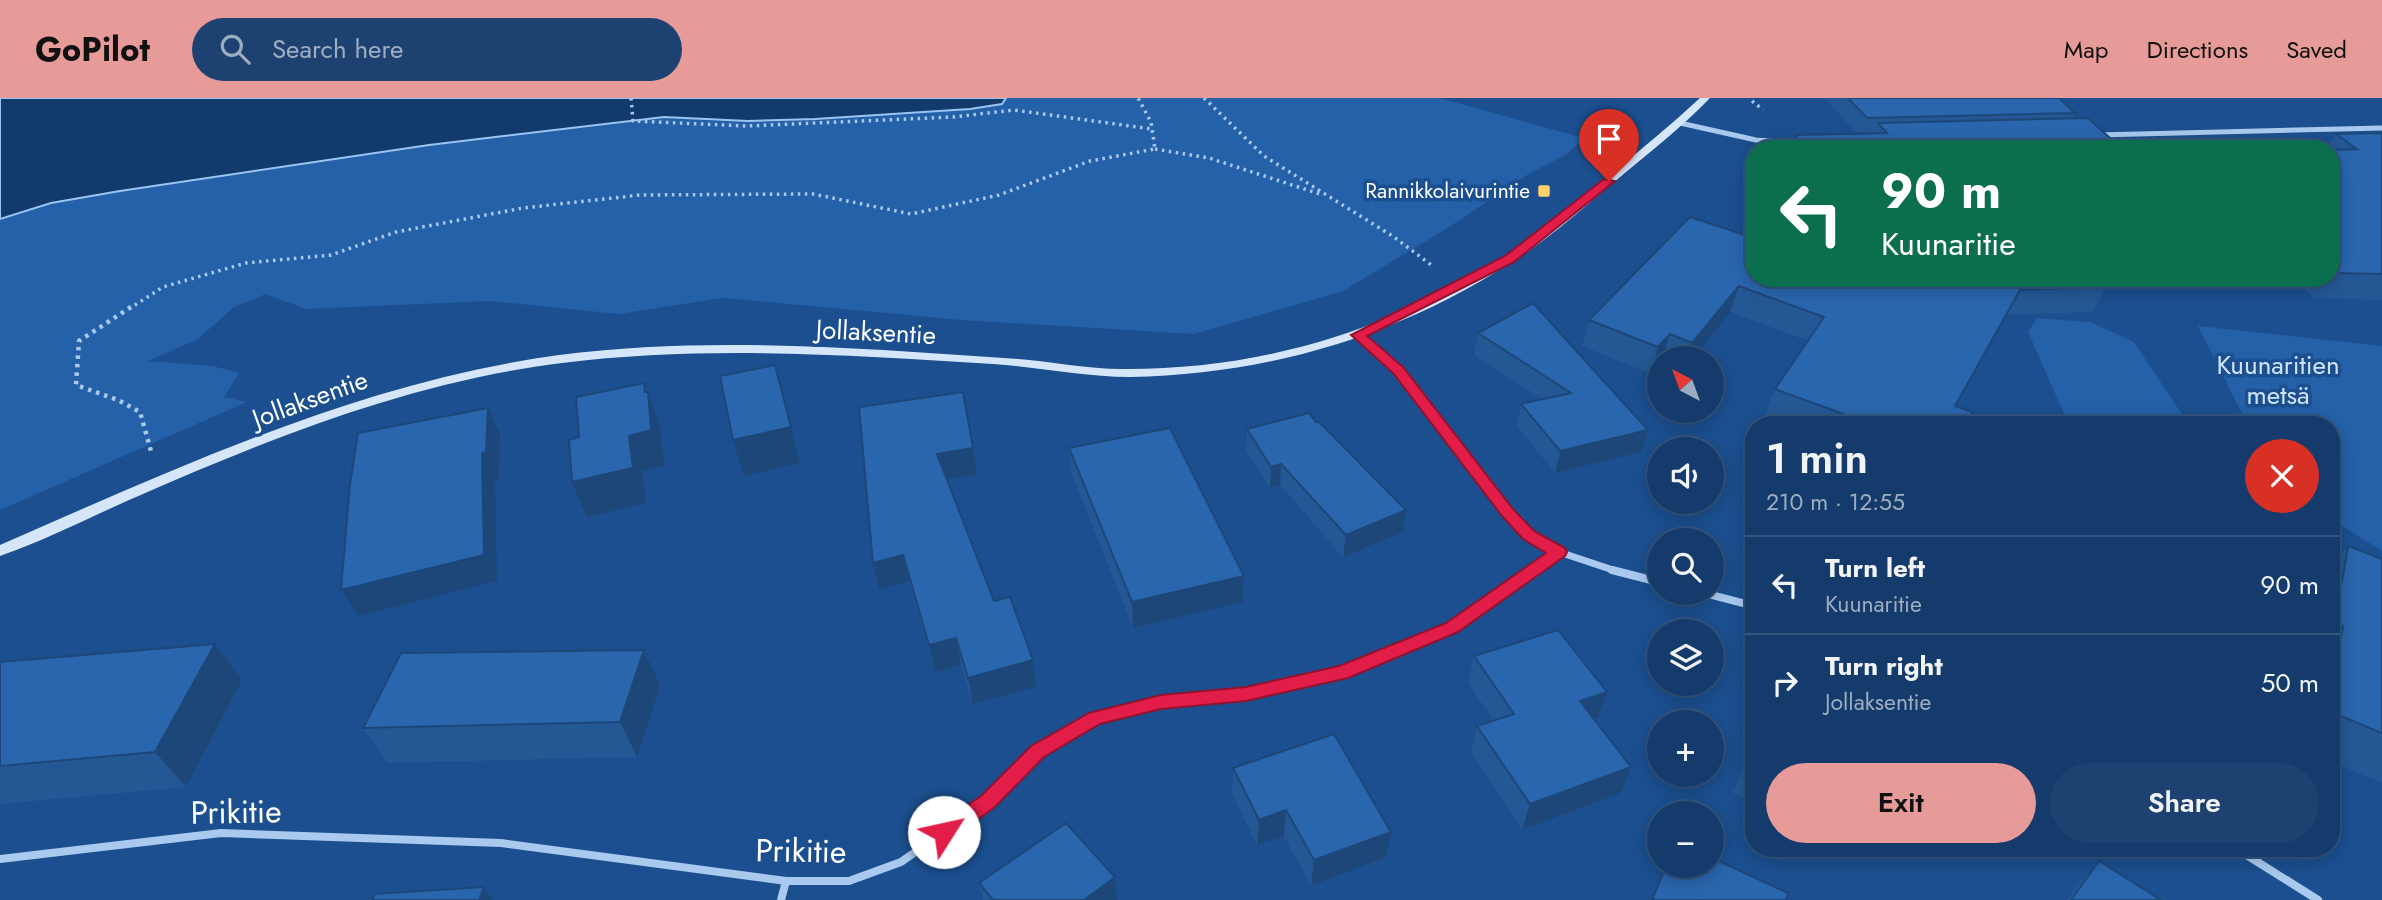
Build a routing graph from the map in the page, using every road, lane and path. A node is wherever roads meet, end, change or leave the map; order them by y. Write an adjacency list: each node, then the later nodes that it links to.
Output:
1 (631, 98): 7 (path)
2 (1138, 98): 7 (path)
3 (1204, 98): 11 (path)
4 (1705, 98): 5 (main road, Jollaksentie)
5 (1680, 123): 9 (street); 13 (main road, Jollaksentie)
6 (2382, 128): 8 (street)
7 (1152, 129): 10 (path)
8 (2090, 135)
9 (1752, 140)
10 (1155, 149): 11 (path); 14 (path)
11 (1329, 197): 12 (path)
12 (1435, 268)
13 (1358, 335): 15 (main road, Jollaksentie); 16 (street)
14 (153, 458)
15 (0, 551)
16 (1559, 552): 17 (street); 22 (street, Prikitie)
17 (1647, 579)
18 (1724, 598): 19 (street)
19 (1745, 604)
20 (2250, 857): 24 (street)
21 (0, 859): 22 (street, Prikitie)
22 (786, 881): 23 (street)
23 (781, 900)
24 (2318, 900)

